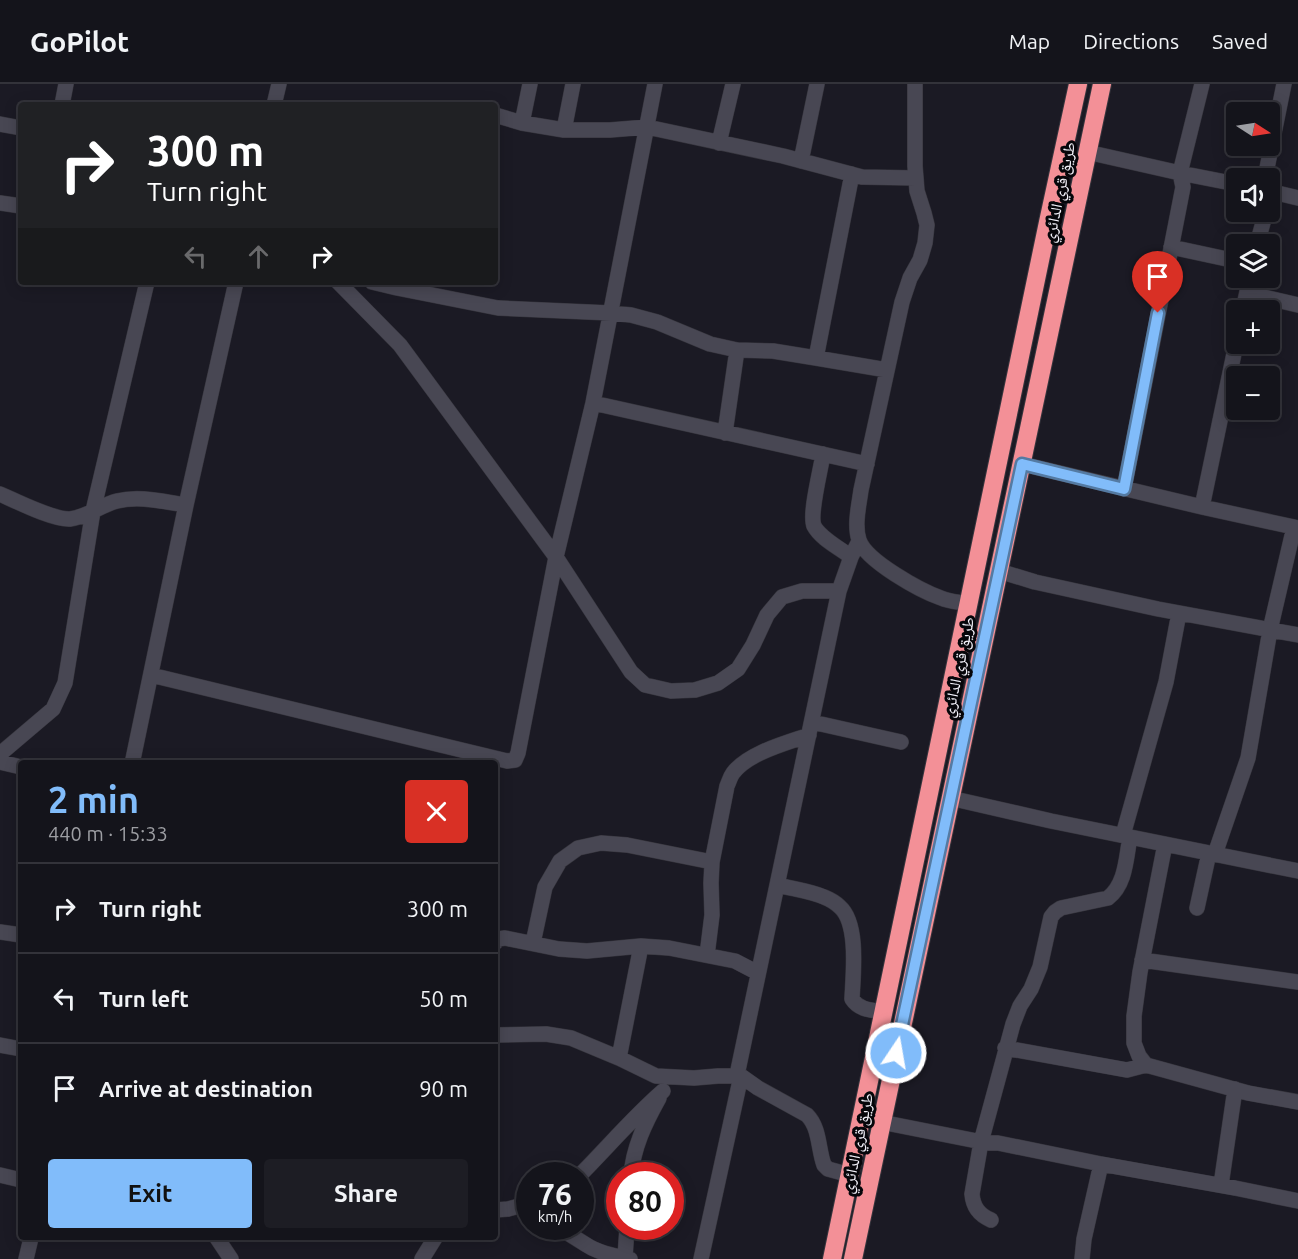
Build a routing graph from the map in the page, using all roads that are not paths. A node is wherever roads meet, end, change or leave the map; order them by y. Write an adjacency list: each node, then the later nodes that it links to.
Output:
1 (66, 84): 13 (street)
2 (279, 84): 14 (street)
3 (530, 84): 16 (street)
4 (573, 84): 20 (street)
5 (655, 84): 19 (street)
6 (733, 84): 21 (street)
7 (817, 84): 23 (street)
8 (915, 84): 27 (street)
9 (1078, 84): 33 (highway, طريق قري الدائري)
10 (1102, 84): 22 (highway, طريق قري الدائري)
11 (1202, 84): 25 (street)
12 (1284, 84): 24 (street)
13 (63, 102)
14 (275, 102)
15 (498, 116): 16 (street)
16 (522, 123): 20 (street)
17 (0, 124): 18 (street)
18 (18, 127)
19 (647, 127): 20 (street); 21 (street); 45 (street)
20 (564, 130)
21 (719, 143): 23 (street)
22 (1087, 152): 25 (street); 34 (highway, طريق قري الدائري)
23 (801, 161): 26 (street)
24 (1272, 168)
25 (1180, 173): 28 (street); 35 (street)
26 (852, 174): 27 (street); 48 (street)
27 (916, 178): 49 (street)
28 (1226, 182)
29 (1280, 193): 30 (street)
30 (1298, 198)
31 (0, 203): 32 (street)
32 (18, 206)
33 (1048, 222): 34 (highway); 66 (highway, طريق قري الدائري)
34 (1071, 227): 54 (highway, طريق قري الدائري)
35 (1171, 247): 36 (street); 55 (street)
36 (1226, 259)
37 (146, 285): 59 (street)
38 (235, 285): 57 (street)
39 (341, 285): 62 (street)
40 (384, 285): 45 (street)
41 (1248, 288): 42 (street)
42 (1247, 293): 43 (street); 44 (street)
43 (1245, 300)
44 (1298, 305)
45 (610, 313): 46 (street); 50 (street)
46 (737, 350): 48 (street); 51 (street)
47 (1234, 354): 58 (street)
48 (816, 358): 49 (street)
49 (888, 370): 53 (street)
50 (593, 403): 51 (street); 62 (street)
51 (725, 433): 52 (street)
52 (823, 454): 53 (street); 63 (street)
53 (867, 464): 61 (street)
54 (1022, 464): 55 (street); 64 (highway, طريق قري الدائري)
55 (1124, 489): 58 (street)
56 (0, 494): 59 (street)
57 (186, 505): 59 (street); 70 (street)
58 (1202, 507): 60 (street)
59 (93, 512): 73 (street)
60 (1296, 528): 68 (street)
61 (859, 540): 63 (street); 66 (street)
62 (556, 556): 65 (street); 70 (street)
63 (851, 557): 65 (street)
64 (999, 571): 67 (street); 77 (highway, طريق قري الدائري)
65 (839, 591): 71 (street)
66 (969, 604): 94 (highway, طريق قري الدائري)
67 (1179, 613): 68 (street); 78 (street)
68 (1270, 630): 69 (street); 80 (street)
69 (1298, 635)
70 (151, 675): 74 (street)
71 (811, 729): 72 (street); 81 (street); 83 (street)
72 (901, 742)
73 (0, 753)
74 (133, 760)
75 (0, 762): 76 (street)
76 (18, 765)
77 (950, 798): 78 (street); 106 (highway, طريق قري الدائري)
78 (1127, 836): 79 (street); 98 (street)
79 (1165, 844): 80 (street); 91 (street)
80 (1212, 854): 82 (street); 84 (street)
81 (712, 862): 88 (street); 90 (street)
82 (1298, 872)
83 (778, 885): 92 (street); 94 (street)
84 (1197, 908)
85 (0, 933): 86 (street)
86 (18, 935)
87 (498, 939): 88 (street)
88 (533, 943): 89 (street)
89 (641, 946): 90 (street); 99 (street)
90 (707, 955): 92 (street)
91 (1142, 960): 93 (street); 100 (street)
92 (758, 973): 101 (street)
93 (1298, 982)
94 (884, 1012): 112 (highway, طريق قري الدائري)
95 (498, 1035): 99 (street)
96 (0, 1045): 97 (street)
97 (18, 1048)
98 (1005, 1048): 100 (street); 107 (street)
99 (619, 1058): 102 (street)
100 (1146, 1065): 103 (street)
101 (739, 1076): 102 (street); 112 (street); 130 (street)
102 (671, 1078): 104 (street)
103 (1235, 1089): 105 (street); 114 (street)
104 (663, 1091): 108 (street); 109 (street)
105 (1298, 1102)
106 (881, 1122): 107 (street); 132 (highway, طريق قري الدائري)
107 (981, 1142): 110 (street); 119 (street)
108 (593, 1162)
109 (632, 1162)
110 (1101, 1164): 114 (street); 133 (street)
111 (0, 1175): 113 (street)
112 (850, 1175): 131 (highway, طريق قري الدائري)
113 (18, 1179)
114 (1221, 1185): 115 (street)
115 (1298, 1201)
116 (516, 1206): 117 (street)
117 (501, 1210): 118 (street)
118 (516, 1213)
119 (991, 1220)
120 (31, 1240): 127 (street)
121 (218, 1240): 128 (street)
122 (434, 1240): 129 (street)
123 (578, 1240): 125 (street)
124 (627, 1240): 126 (street)
125 (607, 1256): 126 (street)
126 (628, 1258)
127 (26, 1259)
128 (231, 1259)
129 (422, 1259)
130 (701, 1259)
131 (832, 1259)
132 (853, 1259)
133 (1082, 1259)

